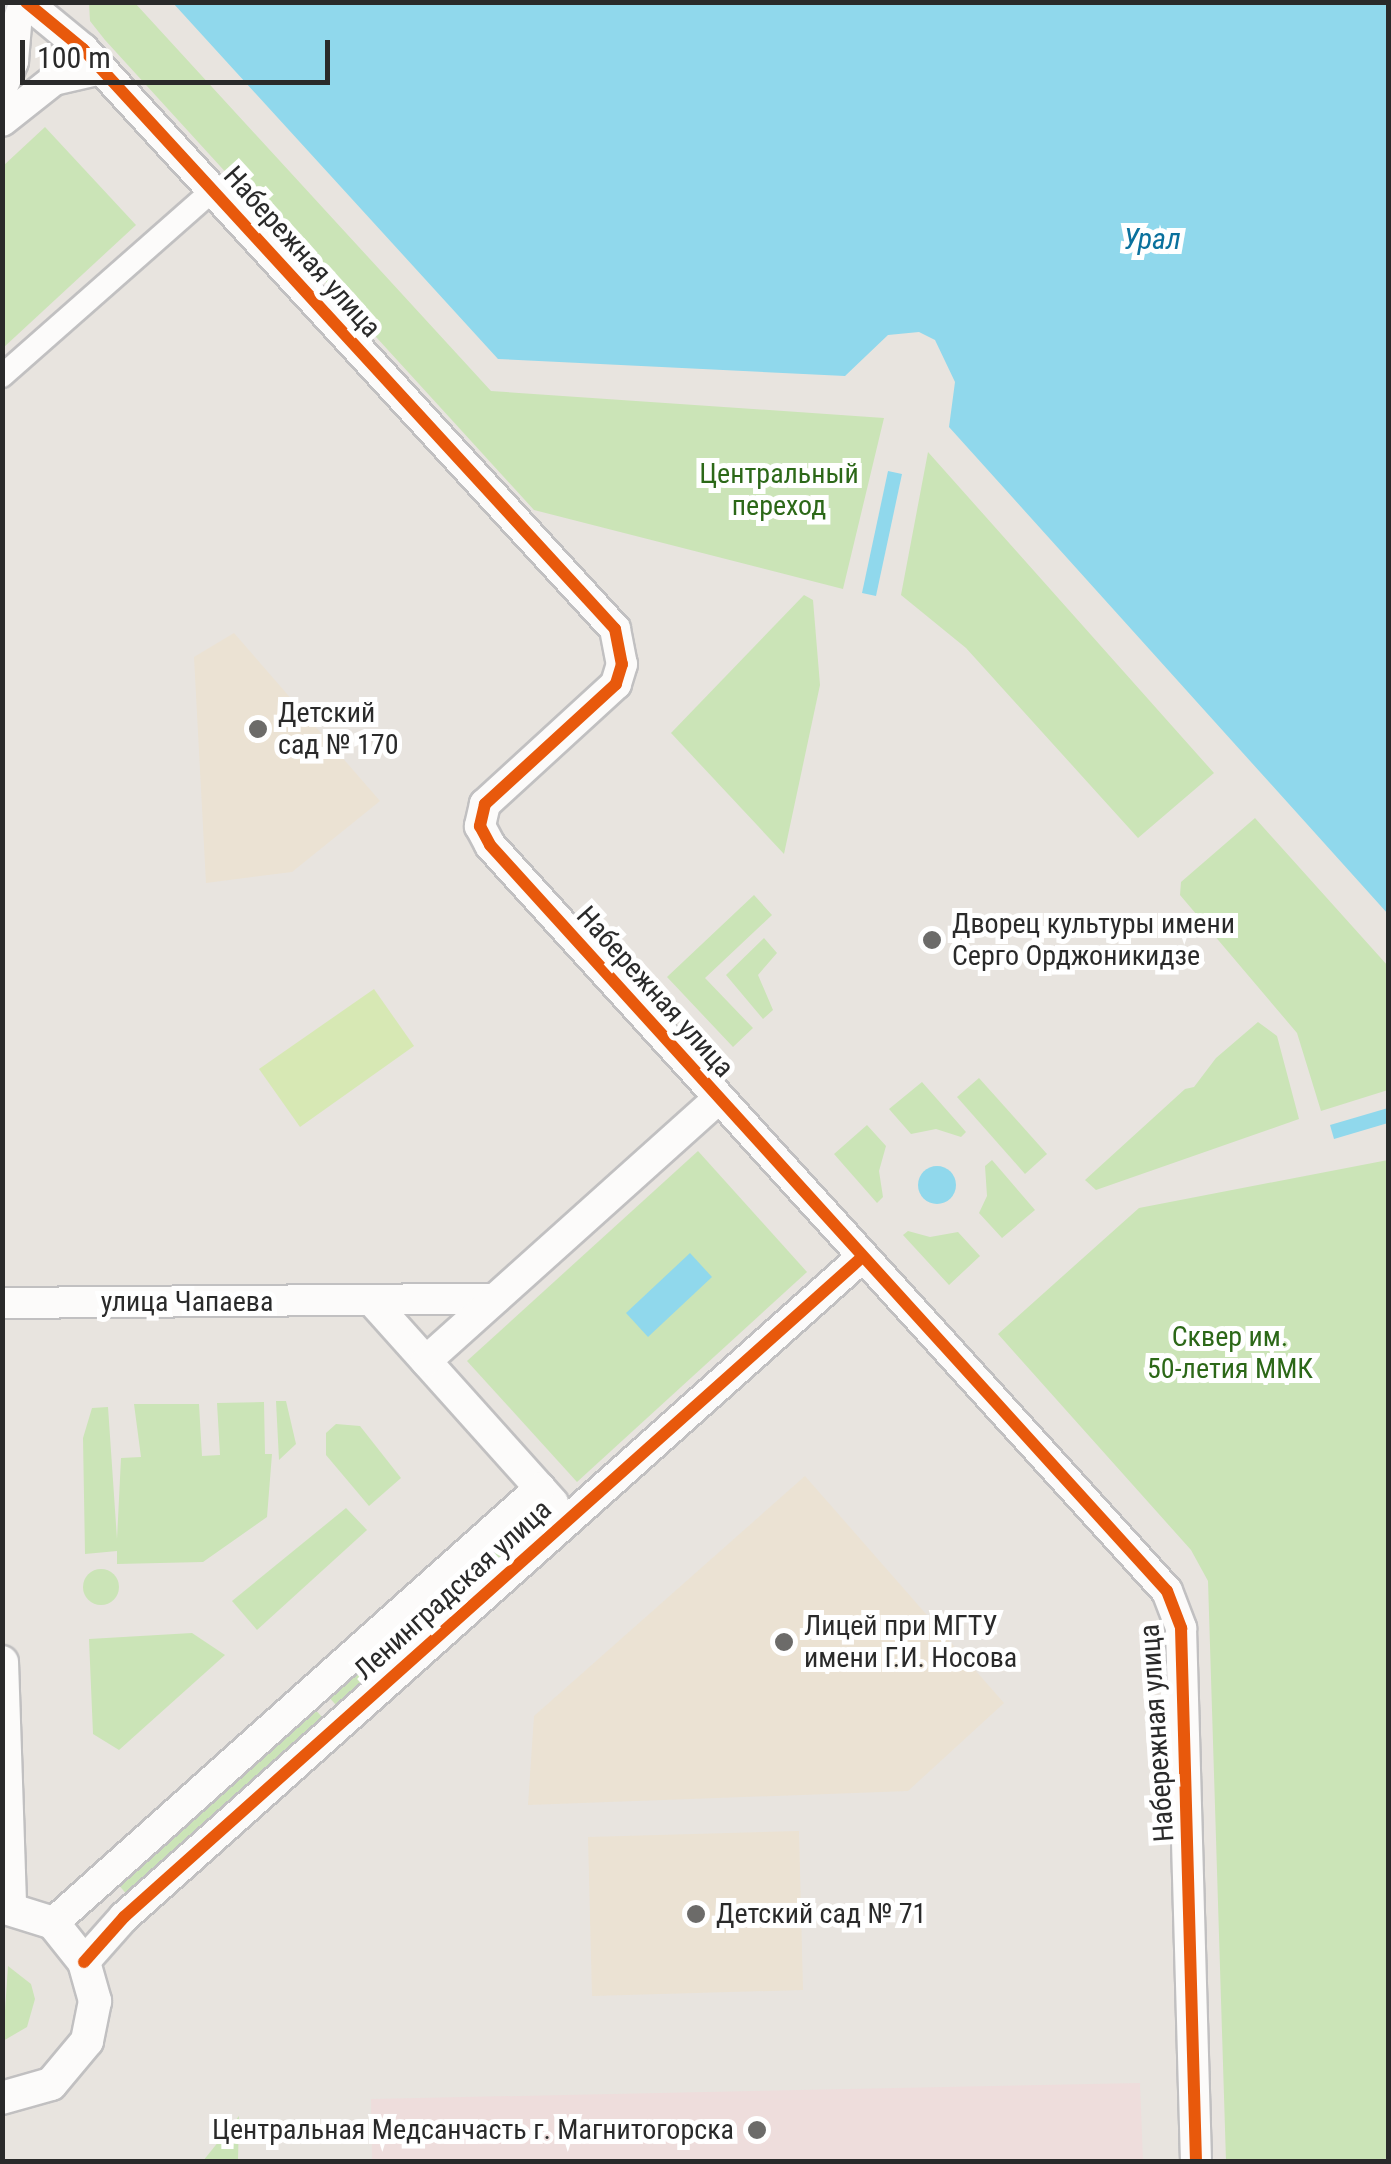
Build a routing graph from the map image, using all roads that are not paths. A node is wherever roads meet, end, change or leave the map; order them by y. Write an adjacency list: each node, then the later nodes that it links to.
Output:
1 (17, 2): 4 (main road)
2 (26, 2): 3 (street, Набережная улица)
3 (101, 69): 5 (street); 6 (street, Набережная улица)
4 (2, 86)
5 (2, 121)
6 (214, 190): 7 (street); 8 (street, Набережная улица)
7 (2, 376)
8 (718, 1099): 9 (street, Набережная улица); 10 (street)
9 (860, 1260): 15 (street, Ленинградская улица); 21 (street, Набережная улица)
10 (496, 1299): 11 (street, улица Чапаева); 13 (street)
11 (372, 1300): 12 (street, улица Чапаева); 13 (street)
12 (2, 1303)
13 (426, 1361): 14 (street)
14 (540, 1488): 15 (street); 18 (street, Ленинградская улица)
15 (568, 1520): 19 (street, Ленинградская улица)
16 (2, 1662): 17 (main road)
17 (6, 1907): 18 (main road)
18 (53, 1922): 19 (main road)
19 (84, 1962): 20 (main road)
20 (2, 2098)
21 (1196, 2162)

